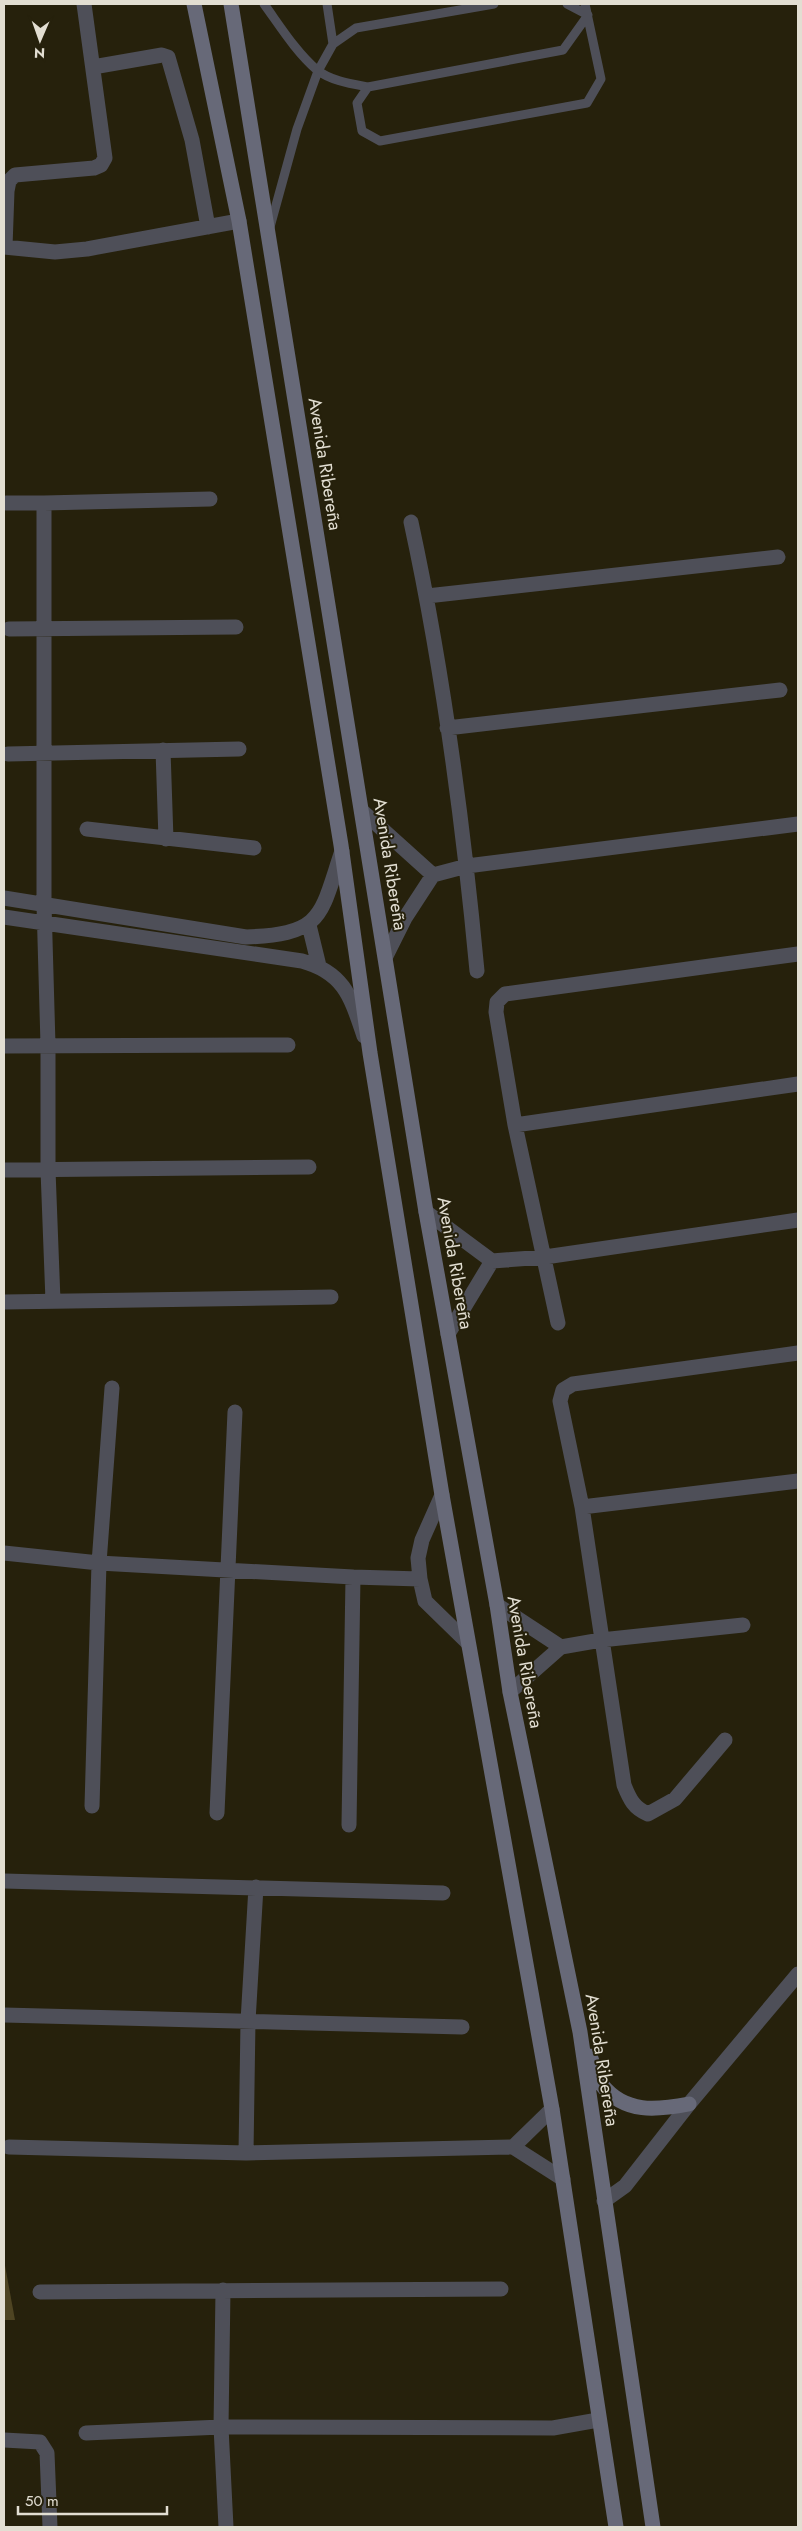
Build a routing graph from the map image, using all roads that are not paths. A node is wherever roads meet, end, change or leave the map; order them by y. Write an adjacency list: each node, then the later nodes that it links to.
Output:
1 (84, 4): 11 (street)
2 (194, 4): 14 (street)
3 (231, 4): 16 (street, Avenida Ribereña)
4 (264, 4): 12 (lane)
5 (327, 4): 10 (lane)
6 (494, 4): 10 (lane)
7 (567, 4): 9 (lane)
8 (585, 4): 9 (lane)
9 (588, 15): 13 (lane); 13 (lane)
10 (333, 44): 12 (lane)
11 (93, 67): 15 (street); 17 (street)
12 (318, 71): 13 (lane); 16 (lane)
13 (368, 87)
14 (239, 221): 15 (street); 38 (street)
15 (208, 227): 17 (street)
16 (269, 230): 33 (street, Avenida Ribereña)
17 (4, 247)
18 (210, 499): 20 (street)
19 (6, 503): 20 (street)
20 (44, 503): 25 (street)
21 (411, 522): 23 (street)
22 (778, 557): 23 (street)
23 (427, 596): 28 (street)
24 (236, 627): 25 (street)
25 (44, 628): 26 (street); 32 (street)
26 (9, 629)
27 (780, 690): 28 (street)
28 (447, 728): 39 (street)
29 (240, 749): 30 (street)
30 (163, 750): 32 (street); 36 (street)
31 (8, 754): 32 (street)
32 (45, 754): 42 (street)
33 (362, 811): 40 (street); 47 (street, Avenida Ribereña)
34 (798, 824): 39 (street)
35 (87, 829): 36 (street)
36 (166, 839): 37 (street)
37 (254, 848)
38 (342, 851): 45 (street); 53 (street)
39 (467, 866): 40 (street); 49 (street)
40 (433, 875): 47 (street)
41 (4, 898): 42 (street)
42 (44, 904): 44 (street); 45 (street)
43 (4, 917): 44 (street)
44 (45, 923): 48 (street); 51 (street)
45 (310, 925): 48 (street)
46 (798, 954): 55 (street)
47 (386, 956): 59 (street, Avenida Ribereña)
48 (320, 966): 53 (street)
49 (477, 971)
50 (288, 1044): 51 (street)
51 (48, 1045): 52 (street); 58 (street)
52 (4, 1046)
53 (370, 1053): 72 (street)
54 (798, 1084): 55 (street)
55 (515, 1125): 61 (street)
56 (308, 1167): 58 (street)
57 (4, 1170): 58 (street)
58 (48, 1170): 64 (street)
59 (426, 1212): 62 (street); 67 (street, Avenida Ribereña)
60 (798, 1220): 61 (street)
61 (545, 1256): 62 (street); 66 (street)
62 (492, 1261): 67 (street)
63 (331, 1297): 64 (street)
64 (53, 1301): 65 (street)
65 (4, 1302)
66 (558, 1323)
67 (448, 1334): 79 (street, Avenida Ribereña)
68 (798, 1353): 73 (street)
69 (112, 1388): 75 (street)
70 (235, 1412): 76 (street)
71 (798, 1481): 73 (street)
72 (442, 1495): 78 (street); 82 (street)
73 (582, 1507): 81 (street)
74 (4, 1553): 75 (street)
75 (99, 1563): 76 (street); 86 (street)
76 (227, 1572): 77 (street); 87 (street)
77 (353, 1577): 78 (street); 88 (street)
78 (420, 1579): 82 (street)
79 (497, 1605): 83 (street); 84 (street, Avenida Ribereña)
80 (743, 1625): 81 (street)
81 (601, 1640): 83 (street); 85 (street)
82 (467, 1642): 98 (street)
83 (561, 1647): 84 (street)
84 (510, 1692): 96 (street, Avenida Ribereña)
85 (725, 1740)
86 (92, 1806)
87 (217, 1813)
88 (349, 1825)
89 (4, 1882): 90 (street)
90 (256, 1887): 91 (street); 94 (street)
91 (443, 1893)
92 (798, 1974): 97 (street)
93 (4, 2015): 94 (street)
94 (248, 2022): 95 (street); 101 (street)
95 (462, 2027)
96 (580, 2032): 97 (street); 103 (street, Avenida Ribereña)
97 (689, 2104): 103 (street)
98 (552, 2108): 100 (street); 102 (street)
99 (9, 2147): 101 (street)
100 (513, 2147): 101 (street); 102 (street)
101 (246, 2153)
102 (563, 2179): 107 (street)
103 (604, 2201): 114 (street, Avenida Ribereña)
104 (501, 2289): 105 (street)
105 (223, 2290): 106 (street); 108 (street)
106 (40, 2292)
107 (598, 2420): 108 (street); 113 (street)
108 (221, 2427): 109 (street); 112 (street)
109 (86, 2433)
110 (4, 2440): 111 (street)
111 (50, 2527)
112 (226, 2527)
113 (616, 2527)
114 (653, 2527)

